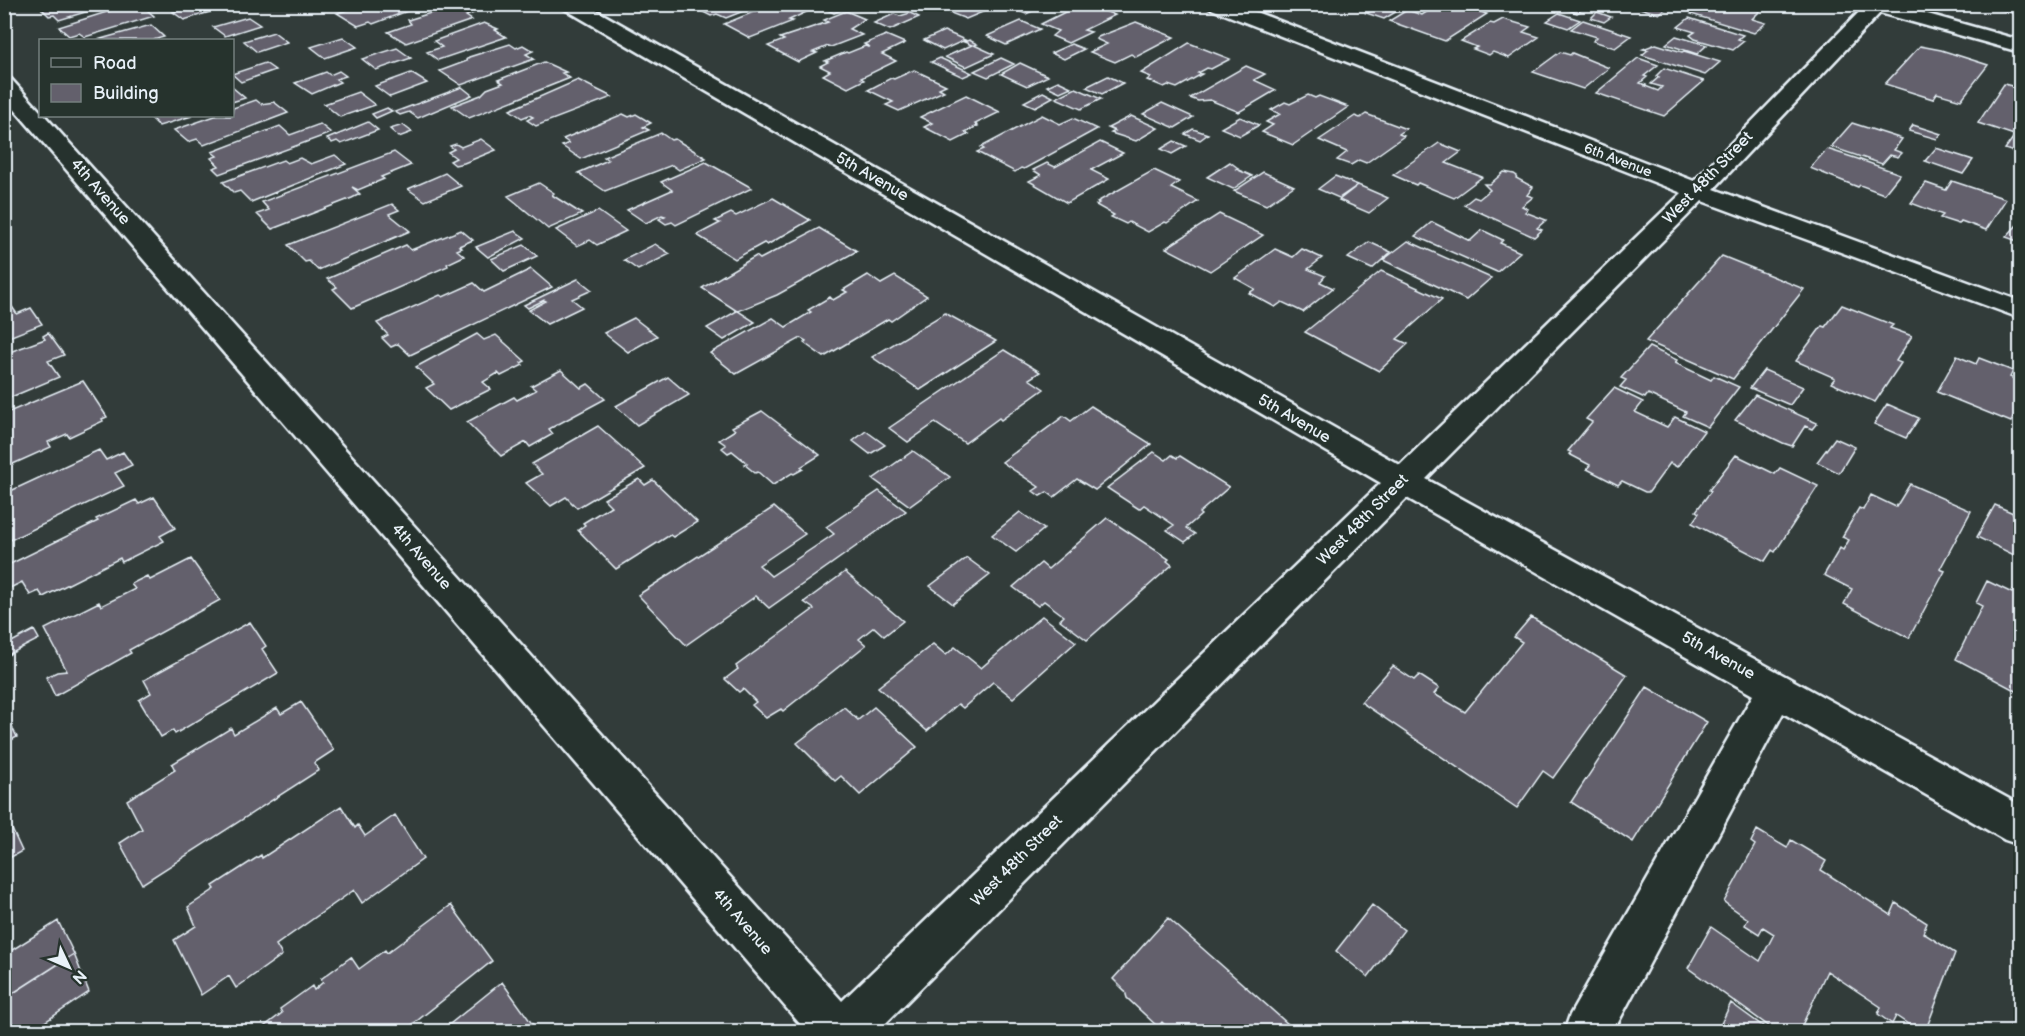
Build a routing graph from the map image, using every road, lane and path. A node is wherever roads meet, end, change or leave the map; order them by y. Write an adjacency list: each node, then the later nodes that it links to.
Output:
1 (570, 4): 8 (street, 5th Avenue)
2 (1216, 4): 6 (street, 6th Avenue)
3 (1875, 5): 4 (street); 6 (street, West 48th Street)
4 (2020, 46)
5 (4, 83): 11 (street, 4th Avenue)
6 (1698, 191): 7 (street, 6th Avenue); 8 (street, West 48th Street)
7 (2020, 310)
8 (1403, 481): 9 (street, 5th Avenue); 12 (street, West 48th Street)
9 (1777, 688): 10 (street, 5th Avenue); 13 (street)
10 (2020, 826)
11 (838, 1032)
12 (843, 1032)
13 (1587, 1032)

